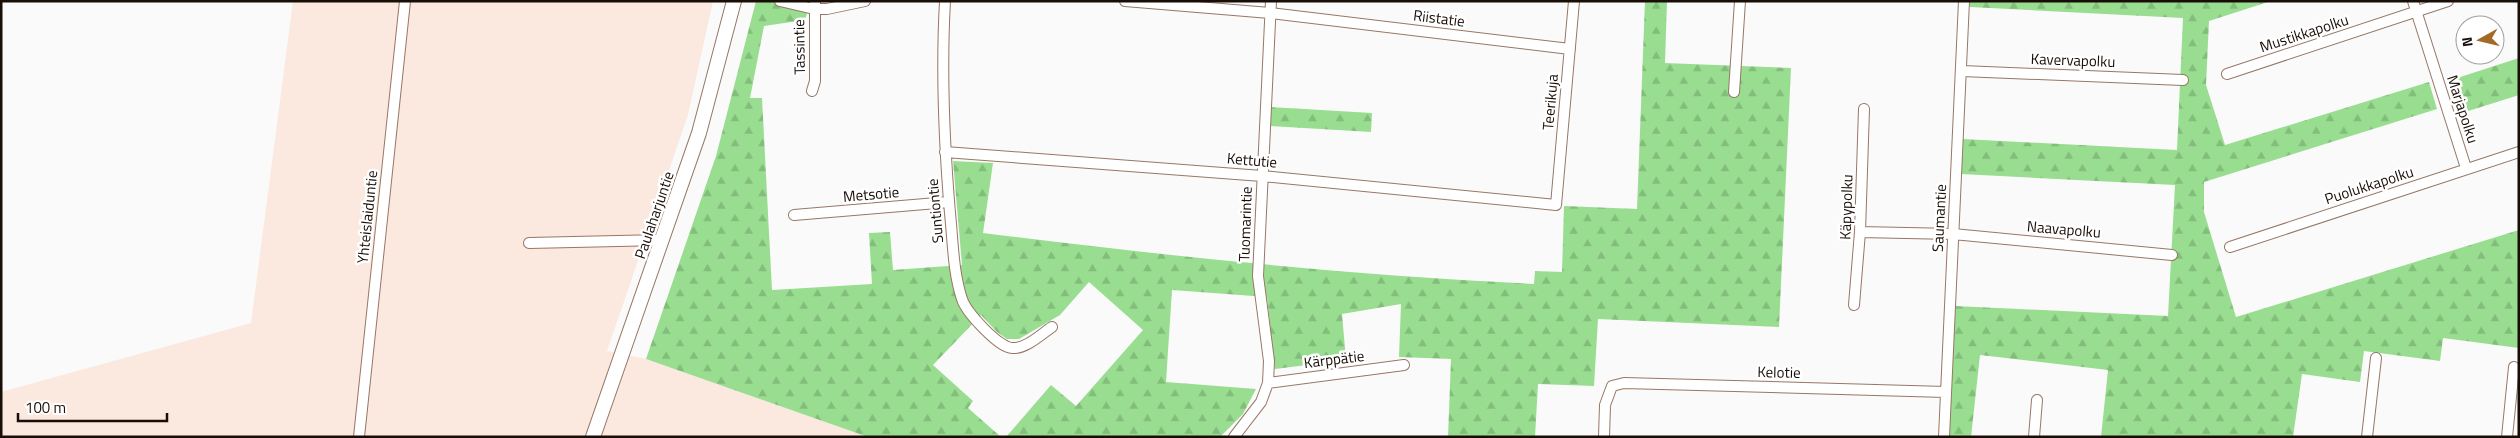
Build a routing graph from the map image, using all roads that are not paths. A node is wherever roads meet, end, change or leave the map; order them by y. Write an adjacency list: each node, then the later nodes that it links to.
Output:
1 (405, 1): 43 (street, Yhteislaiduntie)
2 (734, 1): 31 (main road, Paulaharjuntie)
3 (780, 1): 12 (street)
4 (865, 1): 12 (street)
5 (945, 1): 22 (street, Suntiontie)
6 (1125, 1): 14 (street, Riistatie)
7 (1271, 1): 14 (street, Tuomarintie)
8 (1574, 1): 15 (street, Teerikuja)
9 (1740, 1): 20 (street)
10 (1964, 1): 16 (street, Saumantie)
11 (2448, 1): 13 (street, Mustikkapolku)
12 (814, 5): 19 (street, Tassintie)
13 (2414, 6): 17 (street, Mustikkapolku); 24 (street, Marjapolku)
14 (1270, 13): 15 (street, Riistatie); 25 (street, Tuomarintie)
15 (1570, 49): 27 (street, Teerikuja)
16 (1962, 71): 18 (street, Kavervapolku); 30 (street, Saumantie)
17 (2227, 74)
18 (2183, 80)
19 (812, 91)
20 (1734, 92)
21 (1864, 109): 29 (street, Käpypolku)
22 (945, 152): 25 (street, Kettutie); 26 (street, Suntiontie)
23 (2519, 152): 24 (street, Puolukkapolku)
24 (2466, 168): 33 (street, Puolukkapolku)
25 (1262, 176): 27 (street, Kettutie); 40 (street, Tuomarintie)
26 (949, 202): 28 (street, Metsotie); 36 (street, Suntiontie)
27 (1556, 205)
28 (794, 215)
29 (1860, 232): 30 (street, Naavapolku); 35 (street, Käpypolku)
30 (1953, 234): 34 (street, Naavapolku); 41 (street, Saumantie)
31 (662, 240): 32 (street); 44 (main road, Paulaharjuntie)
32 (529, 243)
33 (2230, 247)
34 (2172, 255)
35 (1854, 305)
36 (1052, 327)
37 (2376, 358): 49 (street)
38 (1404, 365): 40 (street, Kärppätie)
39 (2514, 367): 50 (street)
40 (1268, 382): 45 (street, Tuomarintie)
41 (1946, 392): 46 (street, Kelotie); 47 (street, Saumantie)
42 (2037, 400): 48 (street)
43 (359, 437)
44 (593, 437)
45 (1234, 437)
46 (1604, 437)
47 (1944, 437)
48 (2034, 437)
49 (2367, 437)
50 (2507, 437)

